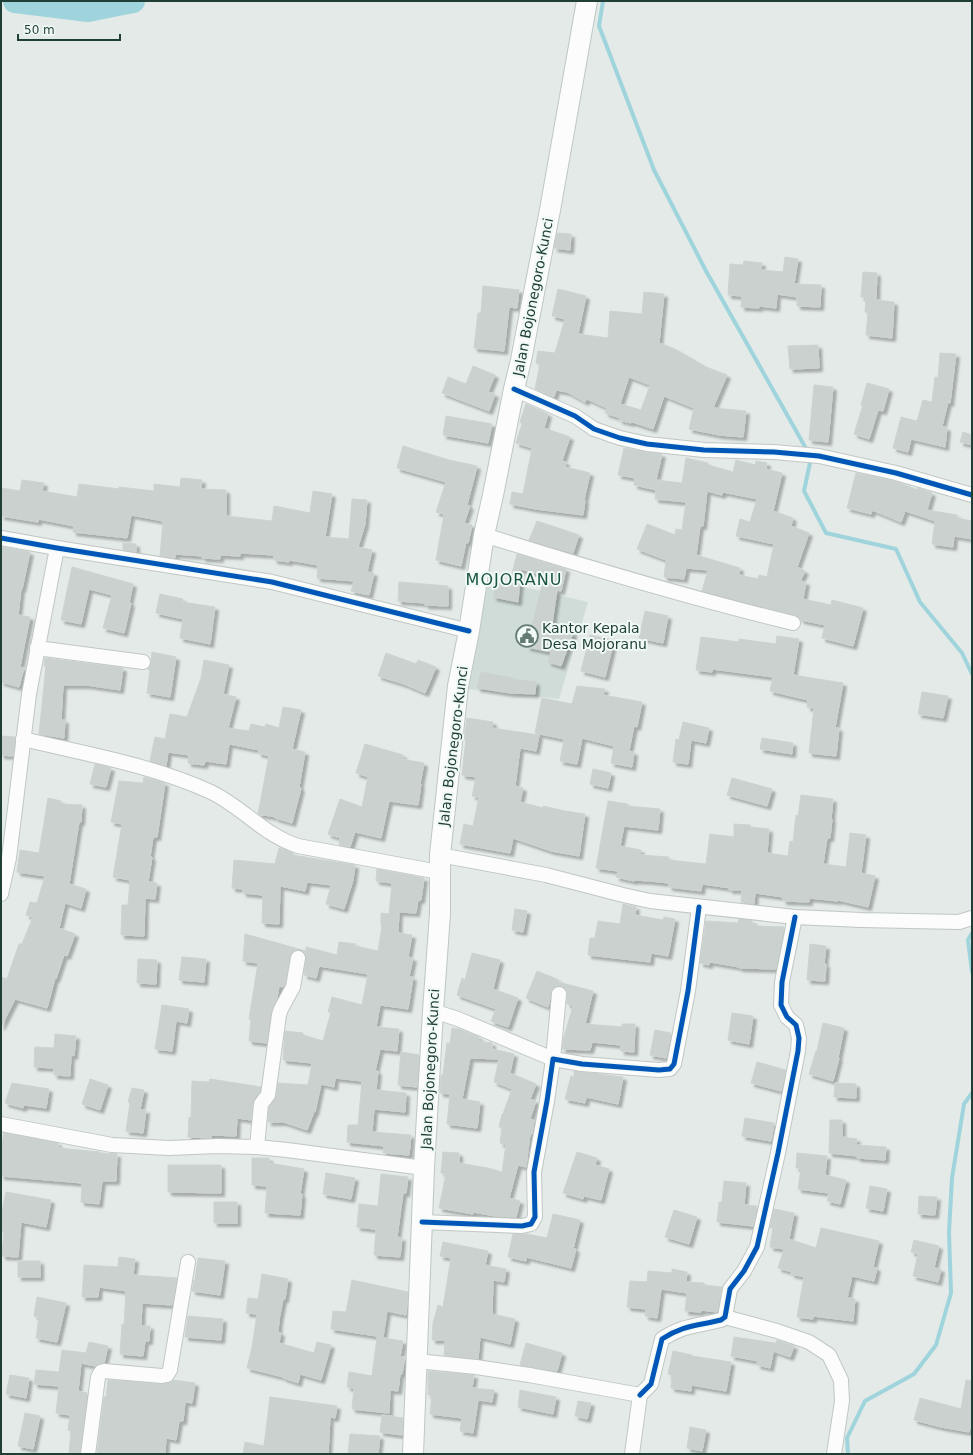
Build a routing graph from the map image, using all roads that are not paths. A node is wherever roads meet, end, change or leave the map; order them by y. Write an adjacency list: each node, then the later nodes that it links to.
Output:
1 (587, 1): 2 (main road, Jalan Bojonegoro-Kunci)
2 (514, 389): 3 (street); 4 (main road, Jalan Bojonegoro-Kunci)
3 (972, 495)
4 (484, 535): 7 (street); 8 (main road, Jalan Bojonegoro-Kunci)
5 (1, 538): 6 (street)
6 (57, 548): 8 (street); 9 (street)
7 (793, 622)
8 (469, 631): 12 (main road, Jalan Bojonegoro-Kunci)
9 (37, 648): 10 (street); 11 (street)
10 (143, 662)
11 (23, 739): 12 (street); 13 (street)
12 (440, 864): 14 (street); 19 (main road, Jalan Bojonegoro-Kunci)
13 (1, 894)
14 (699, 907): 15 (street); 20 (street)
15 (795, 917): 16 (street); 26 (street)
16 (966, 920)
17 (298, 958): 22 (street)
18 (559, 994): 20 (street)
19 (432, 1011): 20 (street); 23 (main road, Jalan Bojonegoro-Kunci)
20 (553, 1059): 24 (street)
21 (1, 1124): 22 (street)
22 (257, 1147): 23 (street)
23 (424, 1168): 24 (main road, Jalan Bojonegoro-Kunci)
24 (422, 1222): 27 (main road, Jalan Bojonegoro-Kunci)
25 (188, 1262): 29 (street)
26 (725, 1316): 28 (street); 32 (street)
27 (417, 1361): 28 (street); 30 (main road, Jalan Bojonegoro-Kunci)
28 (640, 1395): 31 (street)
29 (88, 1454)
30 (413, 1454)
31 (632, 1454)
32 (834, 1454)

